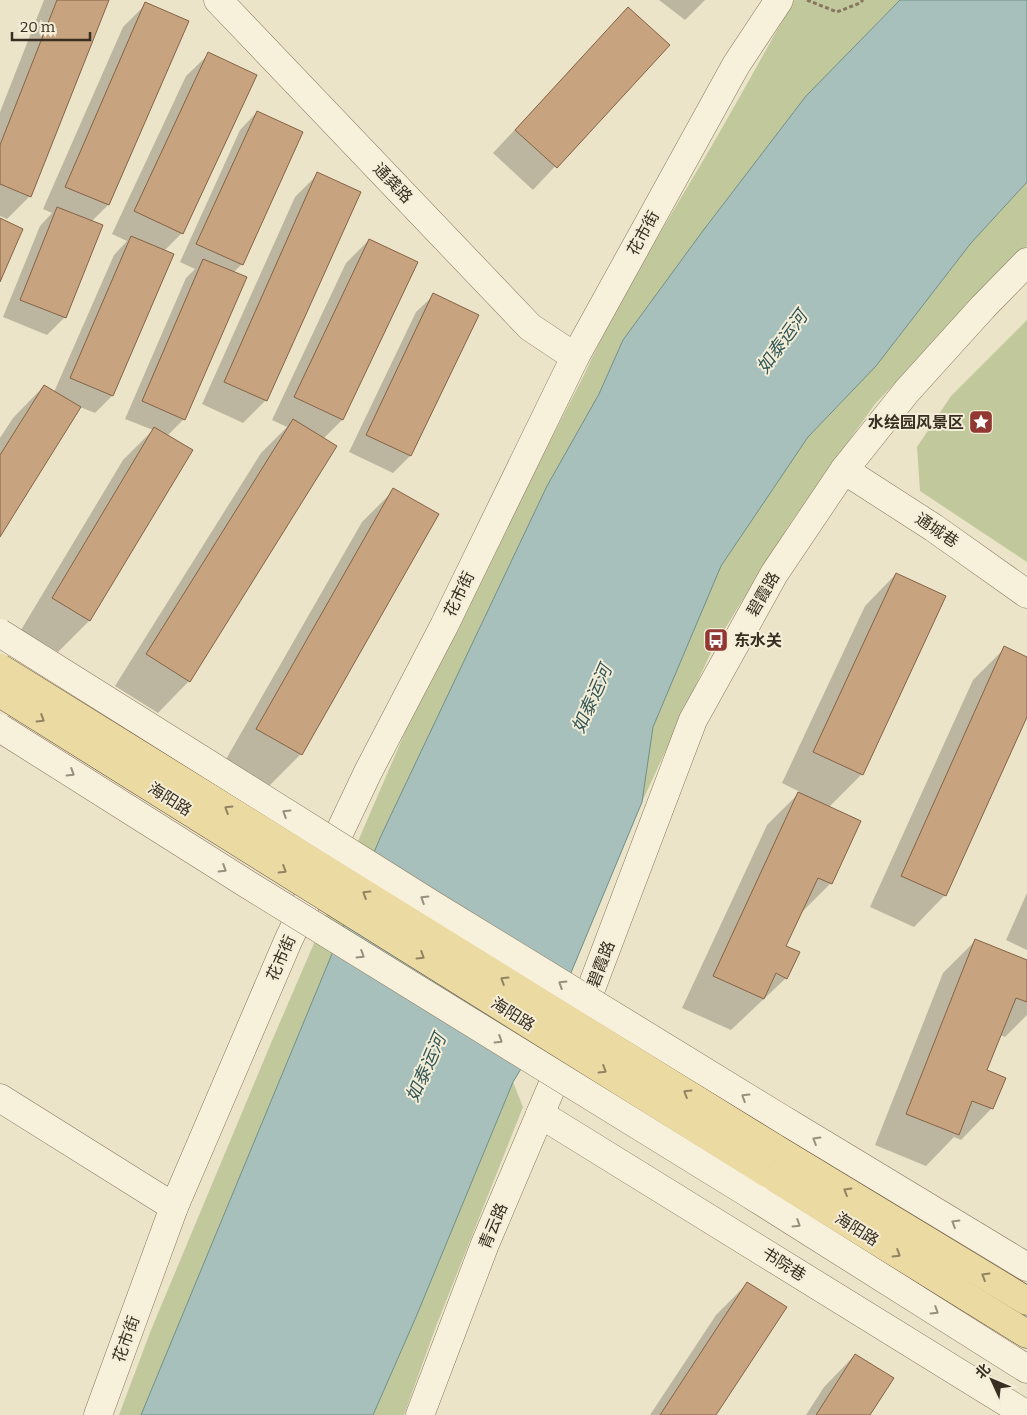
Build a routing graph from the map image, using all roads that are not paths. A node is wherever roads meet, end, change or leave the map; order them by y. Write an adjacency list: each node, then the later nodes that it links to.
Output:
1 (218, 0): 4 (street, 通龚路)
2 (779, 0): 4 (street, 花市街)
3 (1027, 262): 5 (street, 碧霞路)
4 (575, 357): 14 (street, 花市街)
5 (844, 470): 6 (street, 通城巷); 11 (street, 碧霞路)
6 (1027, 594)
7 (0, 633): 15 (street, one-way to 7, bridge)
8 (0, 668): 16 (main road, 海阳路, one-way to 8, bridge)
9 (0, 693): 17 (main road, 海阳路, one-way to 17, bridge)
10 (0, 728): 18 (street, one-way to 18, bridge)
11 (572, 1039): 13 (street, 青云路)
12 (0, 1098): 14 (street)
13 (540, 1114): 20 (street, 青云路); 21 (street, 书院巷)
14 (174, 1206): 19 (street, 花市街)
15 (1027, 1267)
16 (1027, 1301)
17 (1027, 1334)
18 (1027, 1369)
19 (98, 1415)
20 (420, 1415)
21 (1027, 1415)

